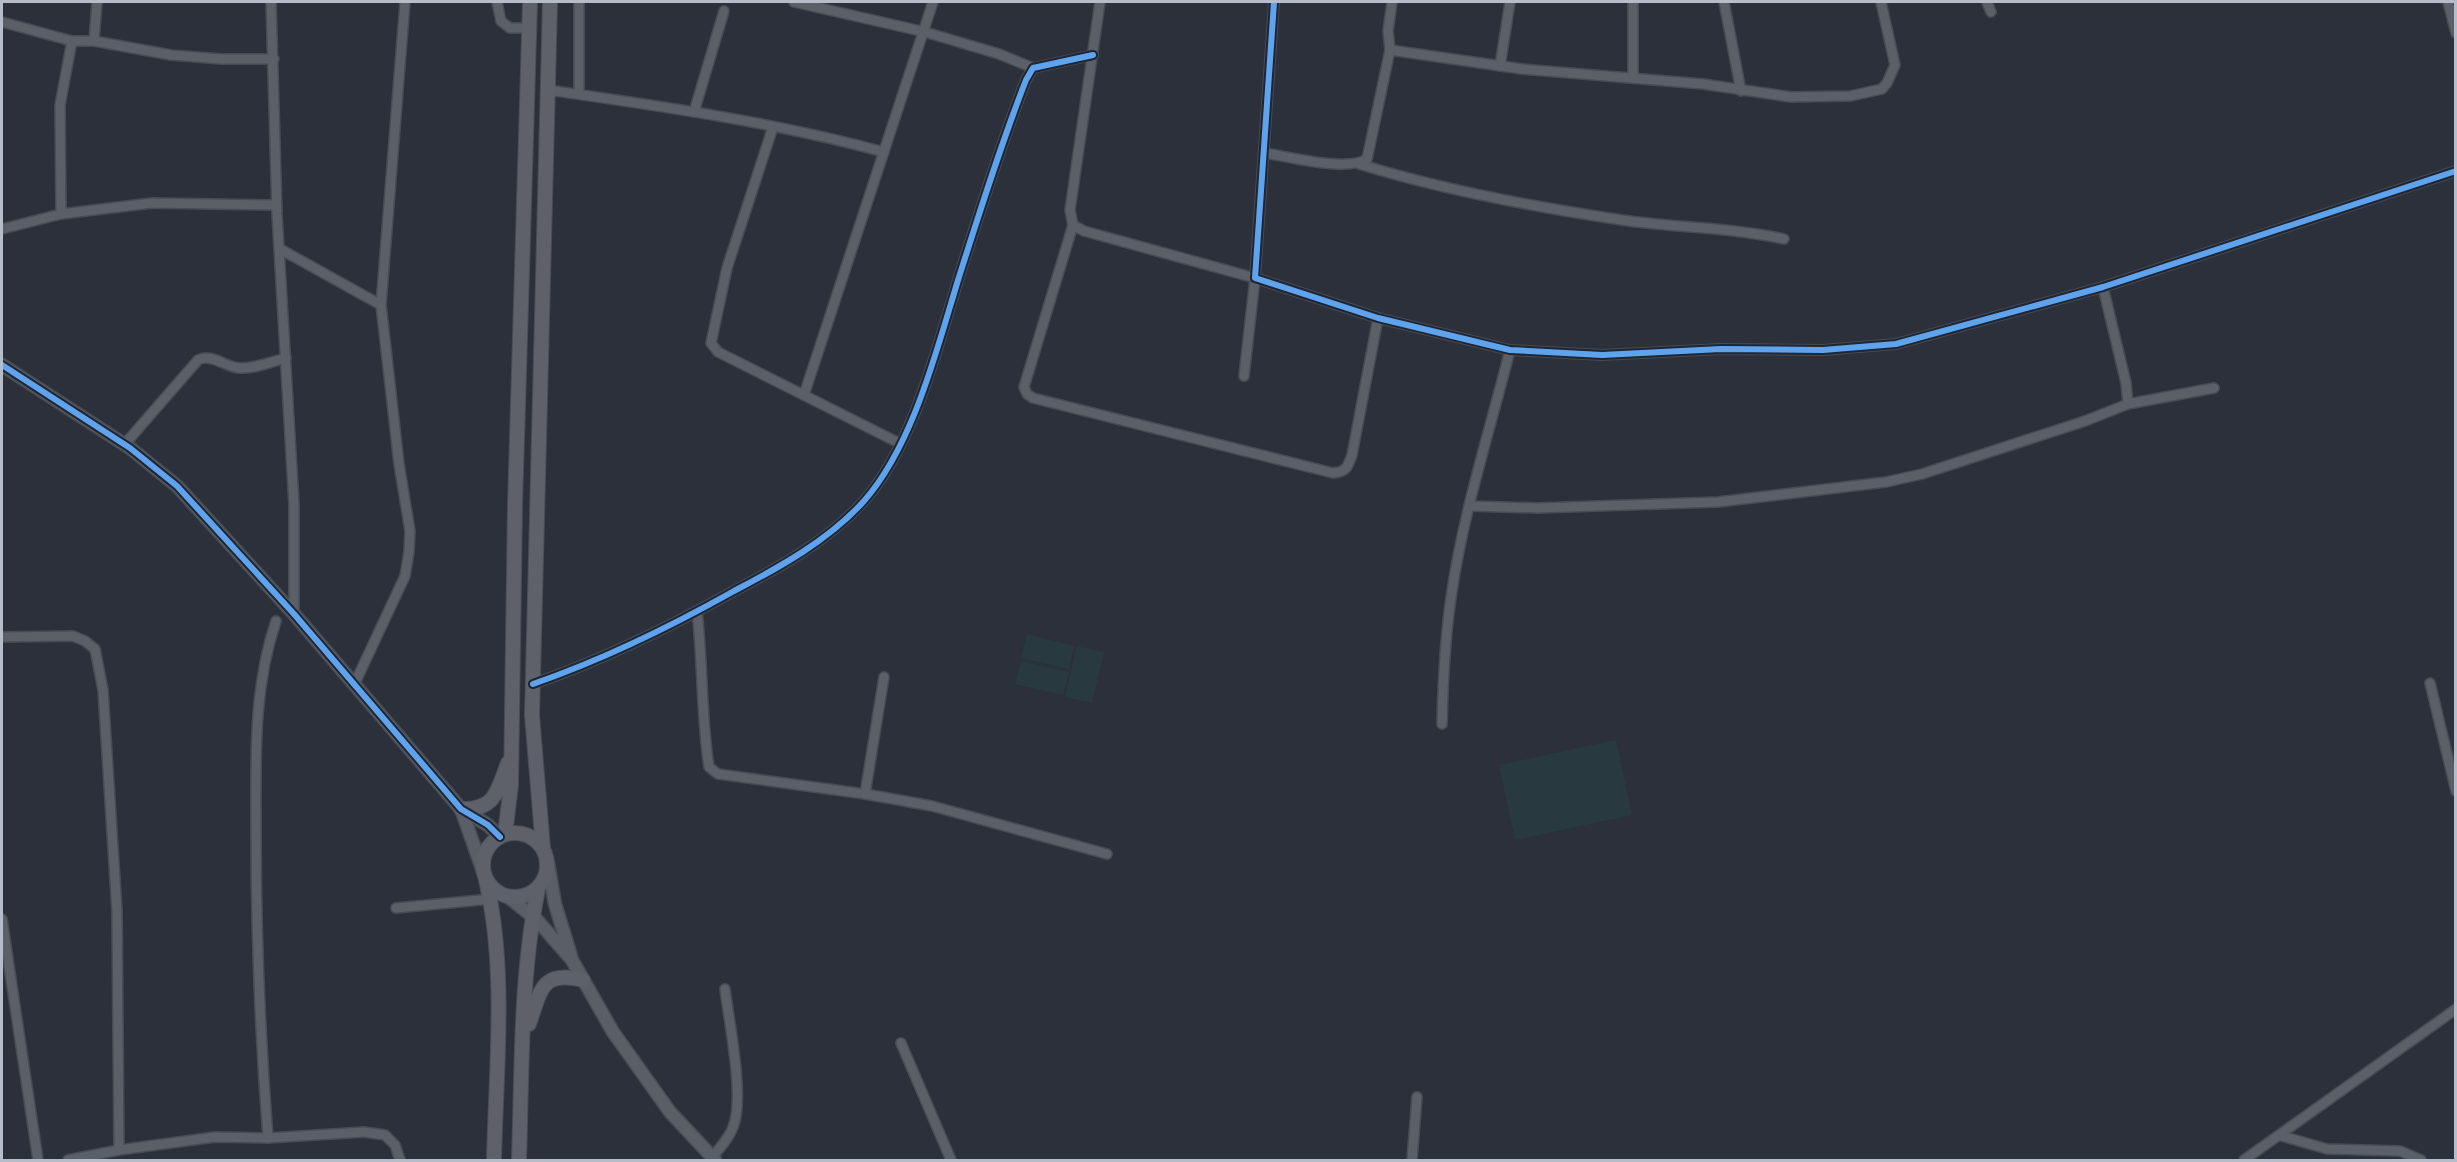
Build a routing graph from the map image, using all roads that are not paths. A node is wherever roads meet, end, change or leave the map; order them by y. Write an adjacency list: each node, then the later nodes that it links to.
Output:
1 (97, 2): 26 (street)
2 (271, 2): 29 (street)
3 (405, 2): 50 (street)
4 (497, 2): 22 (street)
5 (530, 2): 22 (main road)
6 (550, 2): 33 (main road)
7 (579, 2): 35 (street)
8 (794, 2): 23 (street)
9 (933, 2): 23 (street)
10 (1101, 2): 28 (street)
11 (1275, 2): 39 (street)
12 (1392, 2): 27 (street)
13 (1510, 2): 30 (street)
14 (1633, 2): 32 (street)
15 (1724, 2): 34 (street)
16 (1881, 2): 34 (street)
17 (1987, 2): 20 (street)
18 (2448, 2): 24 (street)
19 (724, 11): 36 (street)
20 (1991, 12)
21 (2, 22): 25 (street)
22 (529, 28): 71 (main road)
23 (925, 32): 31 (street); 38 (street)
24 (2456, 33)
25 (72, 40): 26 (street); 43 (street)
26 (94, 41): 29 (street)
27 (1390, 50): 30 (street); 40 (street)
28 (1093, 55): 31 (street); 44 (street)
29 (274, 59): 42 (street)
30 (1500, 66): 32 (street)
31 (1033, 68): 59 (street)
32 (1633, 77): 34 (street)
33 (548, 90): 35 (street); 68 (main road)
34 (1741, 92)
35 (579, 94): 36 (street)
36 (694, 112): 37 (street)
37 (773, 128): 38 (street); 57 (street)
38 (884, 152): 57 (street)
39 (1264, 153): 40 (street); 48 (street)
40 (1359, 164): 46 (street)
41 (2456, 171): 49 (street)
42 (276, 205): 43 (street); 47 (street)
43 (61, 214): 45 (street)
44 (1073, 225): 48 (street); 51 (street)
45 (2, 229)
46 (1784, 239)
47 (280, 249): 50 (street); 53 (street)
48 (1255, 278): 51 (street); 55 (street)
49 (2103, 287): 52 (street); 58 (street)
50 (381, 305): 69 (street)
51 (1378, 318): 52 (street)
52 (1510, 350): 61 (street)
53 (286, 358): 60 (street); 63 (street)
54 (2, 365): 60 (street)
55 (1244, 376)
56 (2214, 388): 58 (street)
57 (804, 395): 59 (street)
58 (2128, 404): 61 (street)
59 (899, 444): 62 (street)
60 (124, 445): 63 (street)
61 (1470, 507): 70 (street)
62 (698, 611): 68 (street); 73 (street)
63 (294, 614): 69 (street)
64 (276, 621): 94 (street)
65 (2, 637): 95 (street)
66 (884, 677): 73 (street)
67 (2430, 683): 72 (street)
68 (533, 684): 76 (main road)
69 (354, 685): 74 (street)
70 (1442, 724)
71 (510, 758): 74 (main road); 75 (main road)
72 (2456, 791)
73 (866, 794): 77 (street)
74 (461, 809): 75 (street); 79 (street)
75 (502, 836): 76 (main road); 79 (main road)
76 (543, 848): 78 (main road)
77 (1107, 854)
78 (548, 863): 80 (main road); 86 (street)
79 (485, 877): 81 (main road); 82 (main road)
80 (538, 889): 81 (main road); 84 (main road)
81 (507, 896): 84 (street)
82 (490, 899): 83 (street); 101 (main road)
83 (396, 908)
84 (532, 916): 86 (street); 90 (main road)
85 (2, 919): 98 (street)
86 (572, 960): 87 (street)
87 (583, 980): 90 (main road); 97 (street)
88 (725, 989): 97 (street)
89 (2456, 1009): 93 (street)
90 (523, 1043): 102 (main road)
91 (901, 1043): 103 (street)
92 (1417, 1097): 104 (street)
93 (2282, 1136): 96 (street); 105 (street)
94 (268, 1138): 95 (street); 100 (street)
95 (119, 1149): 99 (street)
96 (2398, 1156): 106 (street)
97 (714, 1159)
98 (38, 1161)
99 (68, 1161)
100 (400, 1161)
101 (494, 1161)
102 (519, 1161)
103 (951, 1161)
104 (1412, 1161)
105 (2244, 1161)
106 (2421, 1161)

